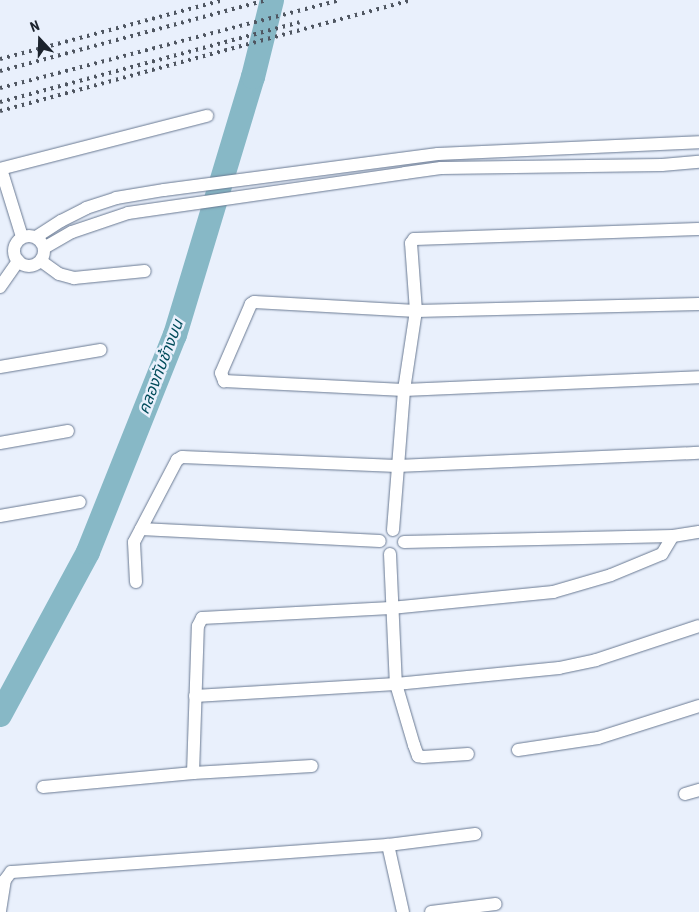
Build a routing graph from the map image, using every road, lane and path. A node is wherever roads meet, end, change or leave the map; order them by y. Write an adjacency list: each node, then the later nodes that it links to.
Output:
1 (207, 116): 7 (street)
2 (699, 142): 3 (street)
3 (647, 146): 4 (street); 6 (street)
4 (407, 158): 8 (street); 9 (street)
5 (699, 162): 6 (street)
6 (648, 166): 8 (street)
7 (1, 169): 12 (street)
8 (405, 173): 10 (street)
9 (164, 190): 10 (street); 13 (street)
10 (167, 207): 14 (street)
11 (699, 229): 20 (street)
12 (22, 237): 13 (street); 15 (street)
13 (36, 237): 14 (street)
14 (44, 248): 16 (street)
15 (18, 261): 16 (street); 18 (street)
16 (41, 261): 17 (street)
17 (145, 271)
18 (0, 287)
19 (699, 304): 20 (street)
20 (416, 311): 24 (street); 24 (street)
21 (101, 350): 22 (street)
22 (0, 367)
23 (699, 377): 24 (street)
24 (404, 390): 28 (street)
25 (68, 431): 26 (street)
26 (0, 443)
27 (699, 453): 28 (street)
28 (397, 466): 31 (street); 32 (street)
29 (80, 502): 30 (street)
30 (0, 516)
31 (141, 529): 35 (street); 38 (street)
32 (393, 530): 35 (street); 36 (street)
33 (699, 532): 34 (street)
34 (673, 536): 36 (street); 39 (street)
35 (380, 542): 37 (street)
36 (404, 542): 37 (street)
37 (390, 554): 39 (street)
38 (136, 582)
39 (391, 608): 41 (street); 42 (street)
40 (699, 626): 41 (street)
41 (396, 684): 42 (street); 45 (street)
42 (195, 696): 47 (street)
43 (699, 706): 44 (street)
44 (518, 750)
45 (468, 754)
46 (312, 766): 47 (street)
47 (192, 773): 48 (street)
48 (43, 787)
49 (699, 790): 50 (street)
50 (685, 794)
51 (475, 834): 52 (street)
52 (388, 845): 54 (street); 55 (street)
53 (496, 904): 56 (street)
54 (0, 911)
55 (403, 912)
56 (432, 912)

